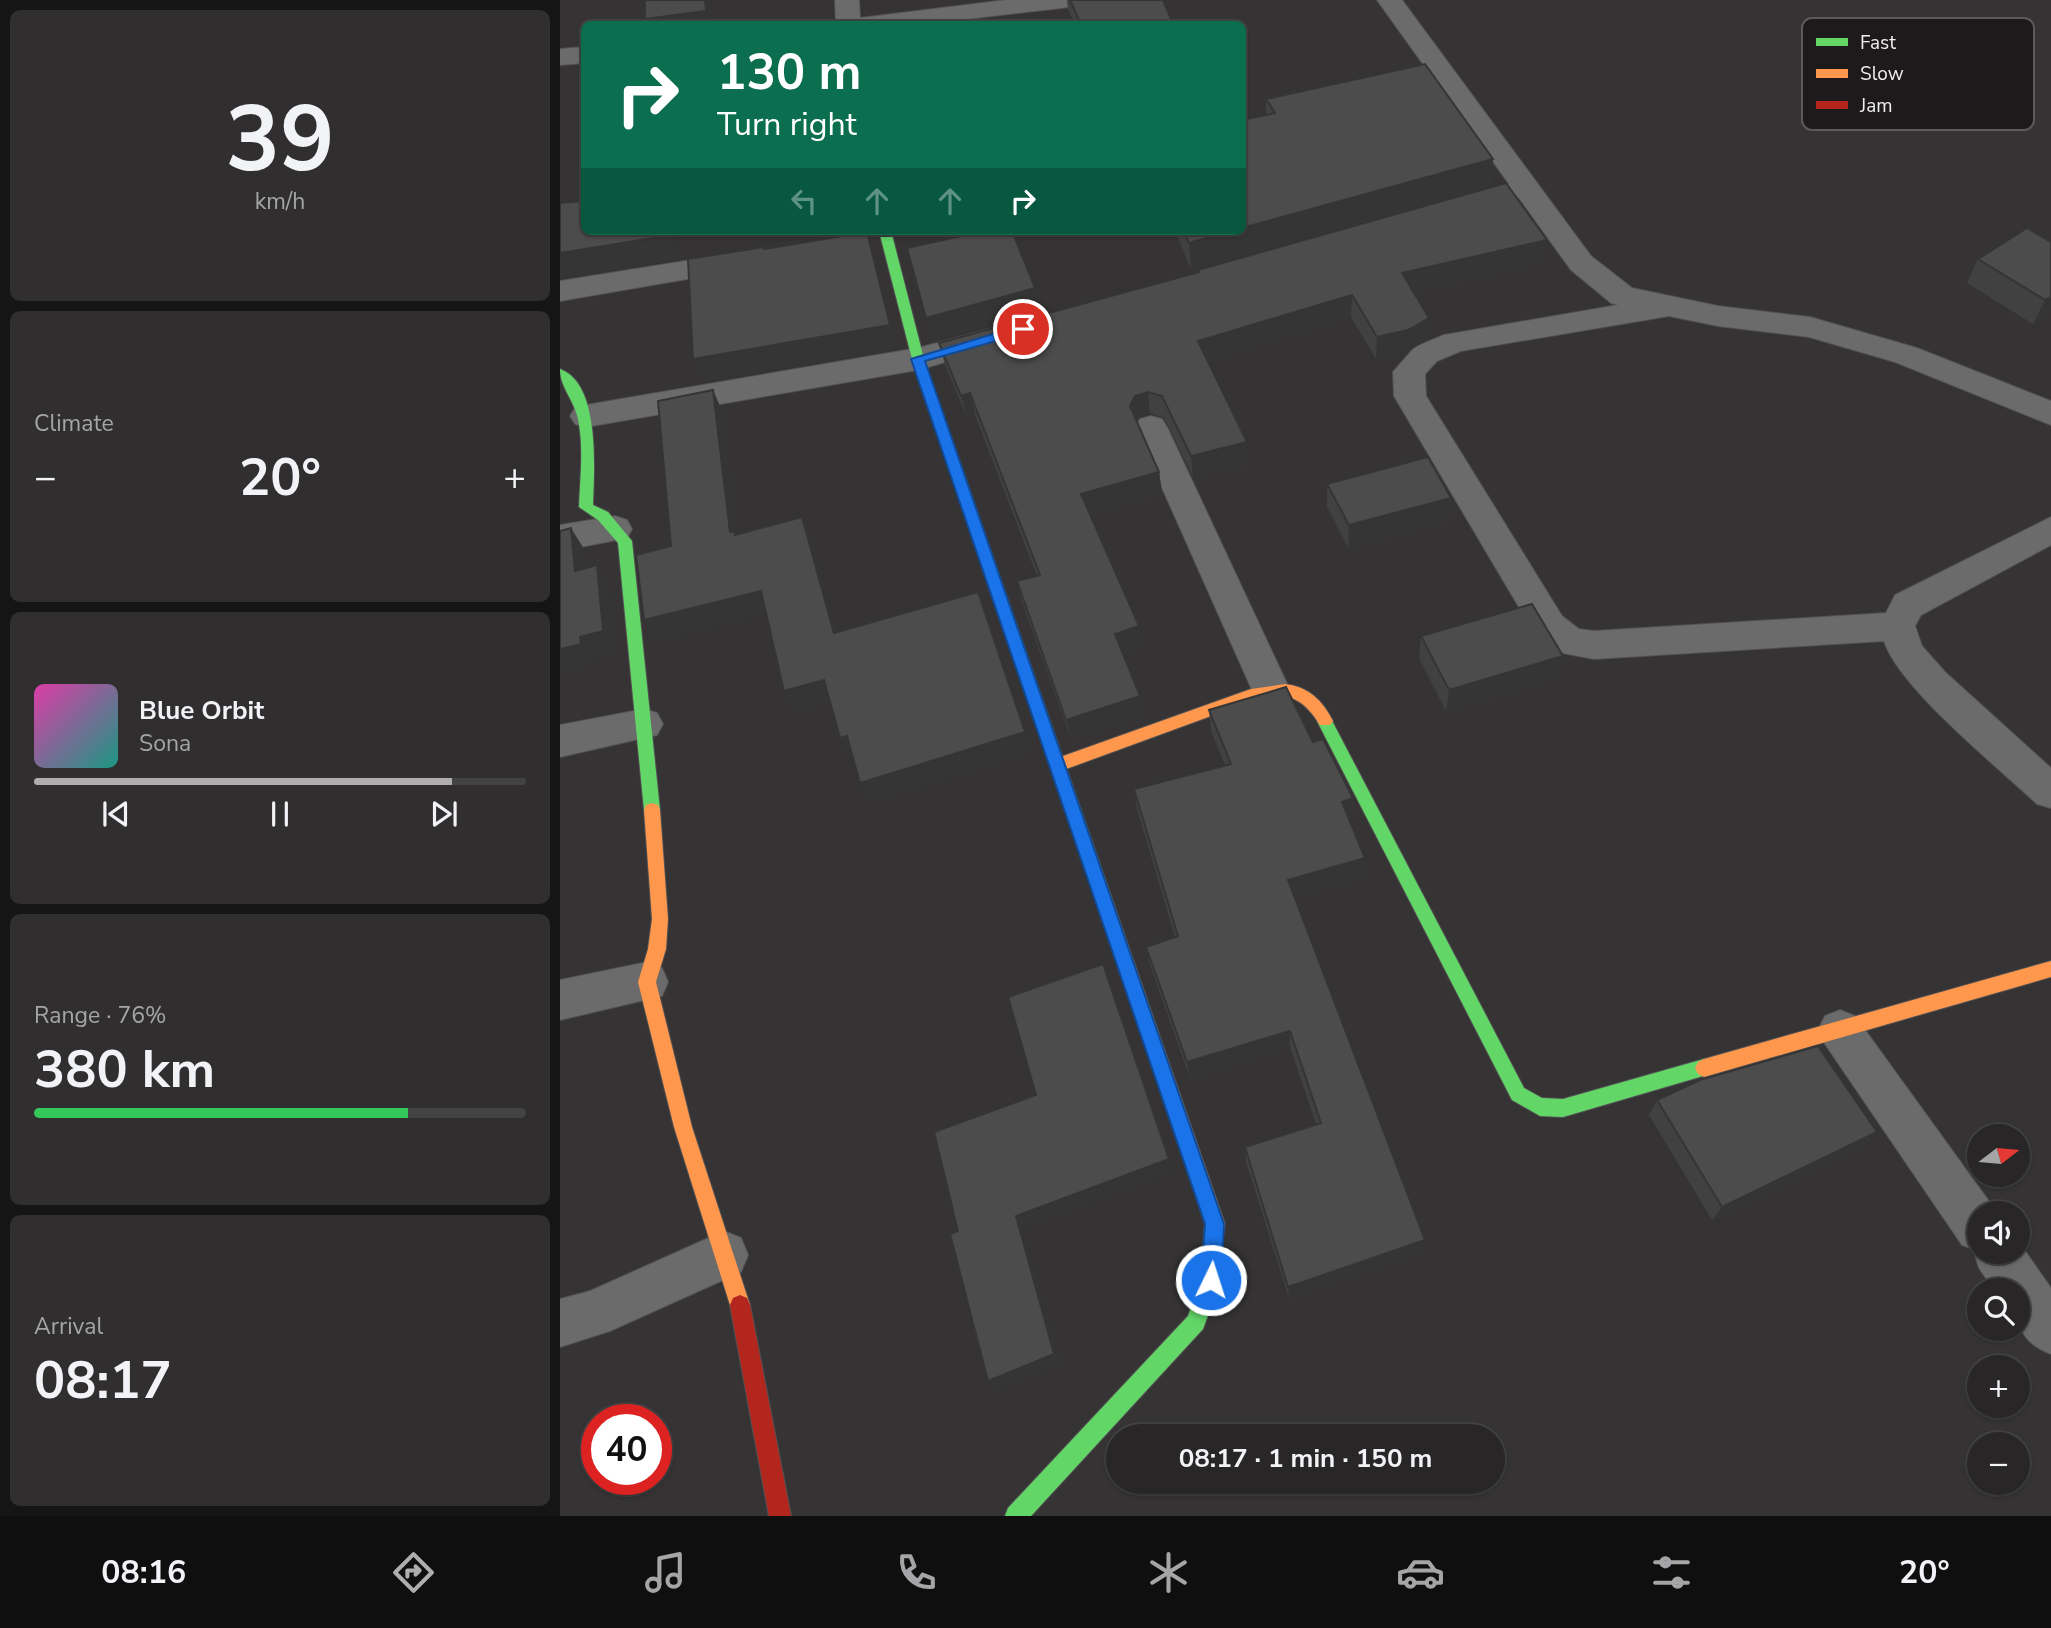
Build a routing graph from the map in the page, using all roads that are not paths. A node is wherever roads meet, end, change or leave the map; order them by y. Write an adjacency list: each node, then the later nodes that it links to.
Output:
1 (847, 0): 4 (street)
2 (1389, 0): 8 (street)
3 (1056, 1): 5 (street)
4 (848, 21)
5 (890, 21)
6 (581, 55): 7 (street)
7 (560, 58)
8 (1524, 188): 9 (street); 13 (street)
9 (1429, 215)
10 (877, 237): 15 (street)
11 (769, 256): 12 (street)
12 (560, 291)
13 (1665, 307): 18 (street); 23 (street)
14 (1026, 328): 15 (street)
15 (918, 359): 17 (street); 27 (street)
16 (560, 373): 17 (street)
17 (586, 416): 20 (street)
18 (2046, 418)
19 (1151, 427): 24 (street)
20 (615, 528): 22 (street); 25 (street)
21 (2051, 530): 23 (street)
22 (560, 538)
23 (1896, 626): 28 (street)
24 (1271, 690): 27 (street); 32 (street)
25 (644, 724): 26 (street); 30 (street)
26 (560, 741)
27 (1058, 765): 39 (street)
28 (2051, 792)
29 (2051, 969): 32 (street)
30 (647, 982): 31 (street); 34 (street)
31 (560, 1000)
32 (1840, 1030): 33 (street)
33 (1967, 1211)
34 (724, 1255): 36 (street); 38 (street)
35 (2005, 1264): 37 (street)
36 (560, 1323)
37 (2051, 1330)
38 (780, 1516)
39 (1016, 1516)

